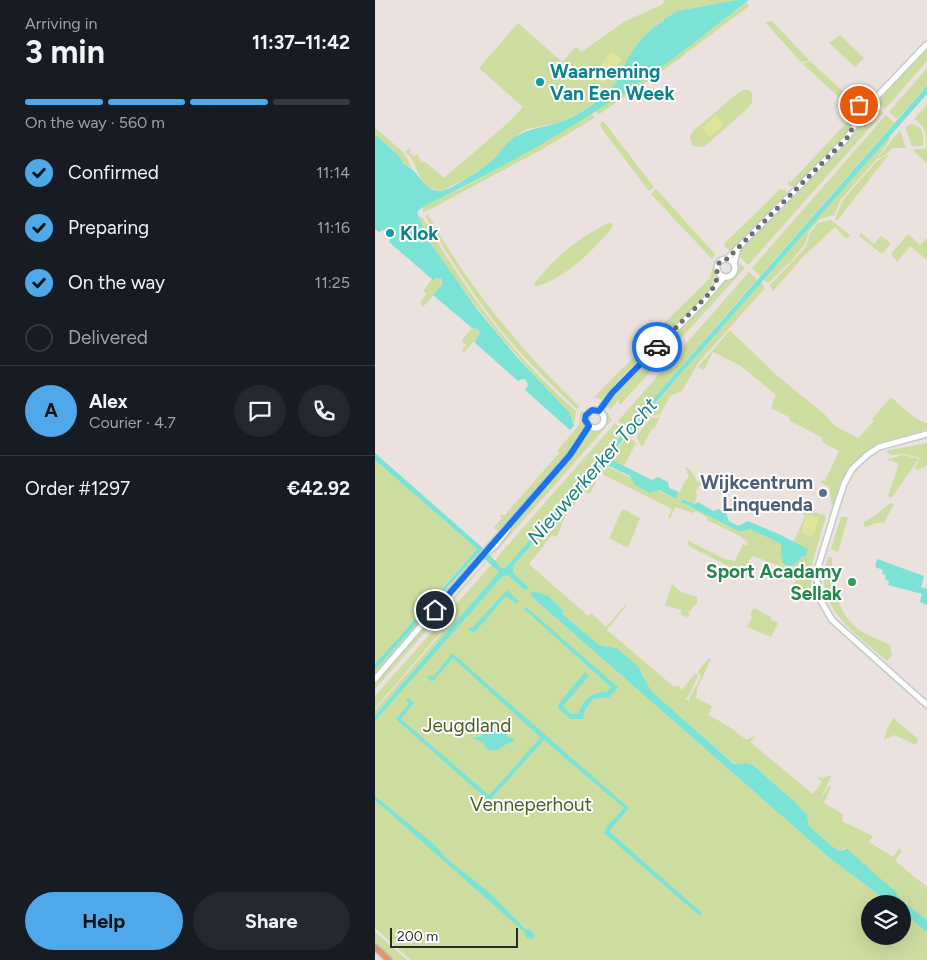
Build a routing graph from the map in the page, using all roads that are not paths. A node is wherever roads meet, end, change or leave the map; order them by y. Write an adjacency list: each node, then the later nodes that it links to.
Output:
1 (927, 44): 2 (main road)
2 (868, 106): 3 (main road); 3 (main road)
3 (857, 120): 4 (main road)
4 (738, 247): 5 (main road); 6 (main road)
5 (727, 259): 6 (main road); 7 (main road)
6 (734, 264): 7 (main road)
7 (721, 276): 8 (main road)
8 (599, 411): 9 (main road); 9 (main road)
9 (589, 426): 11 (main road)
10 (927, 434): 12 (main road)
11 (375, 678)
12 (927, 705)
13 (375, 948): 14 (main road)
14 (389, 960)

